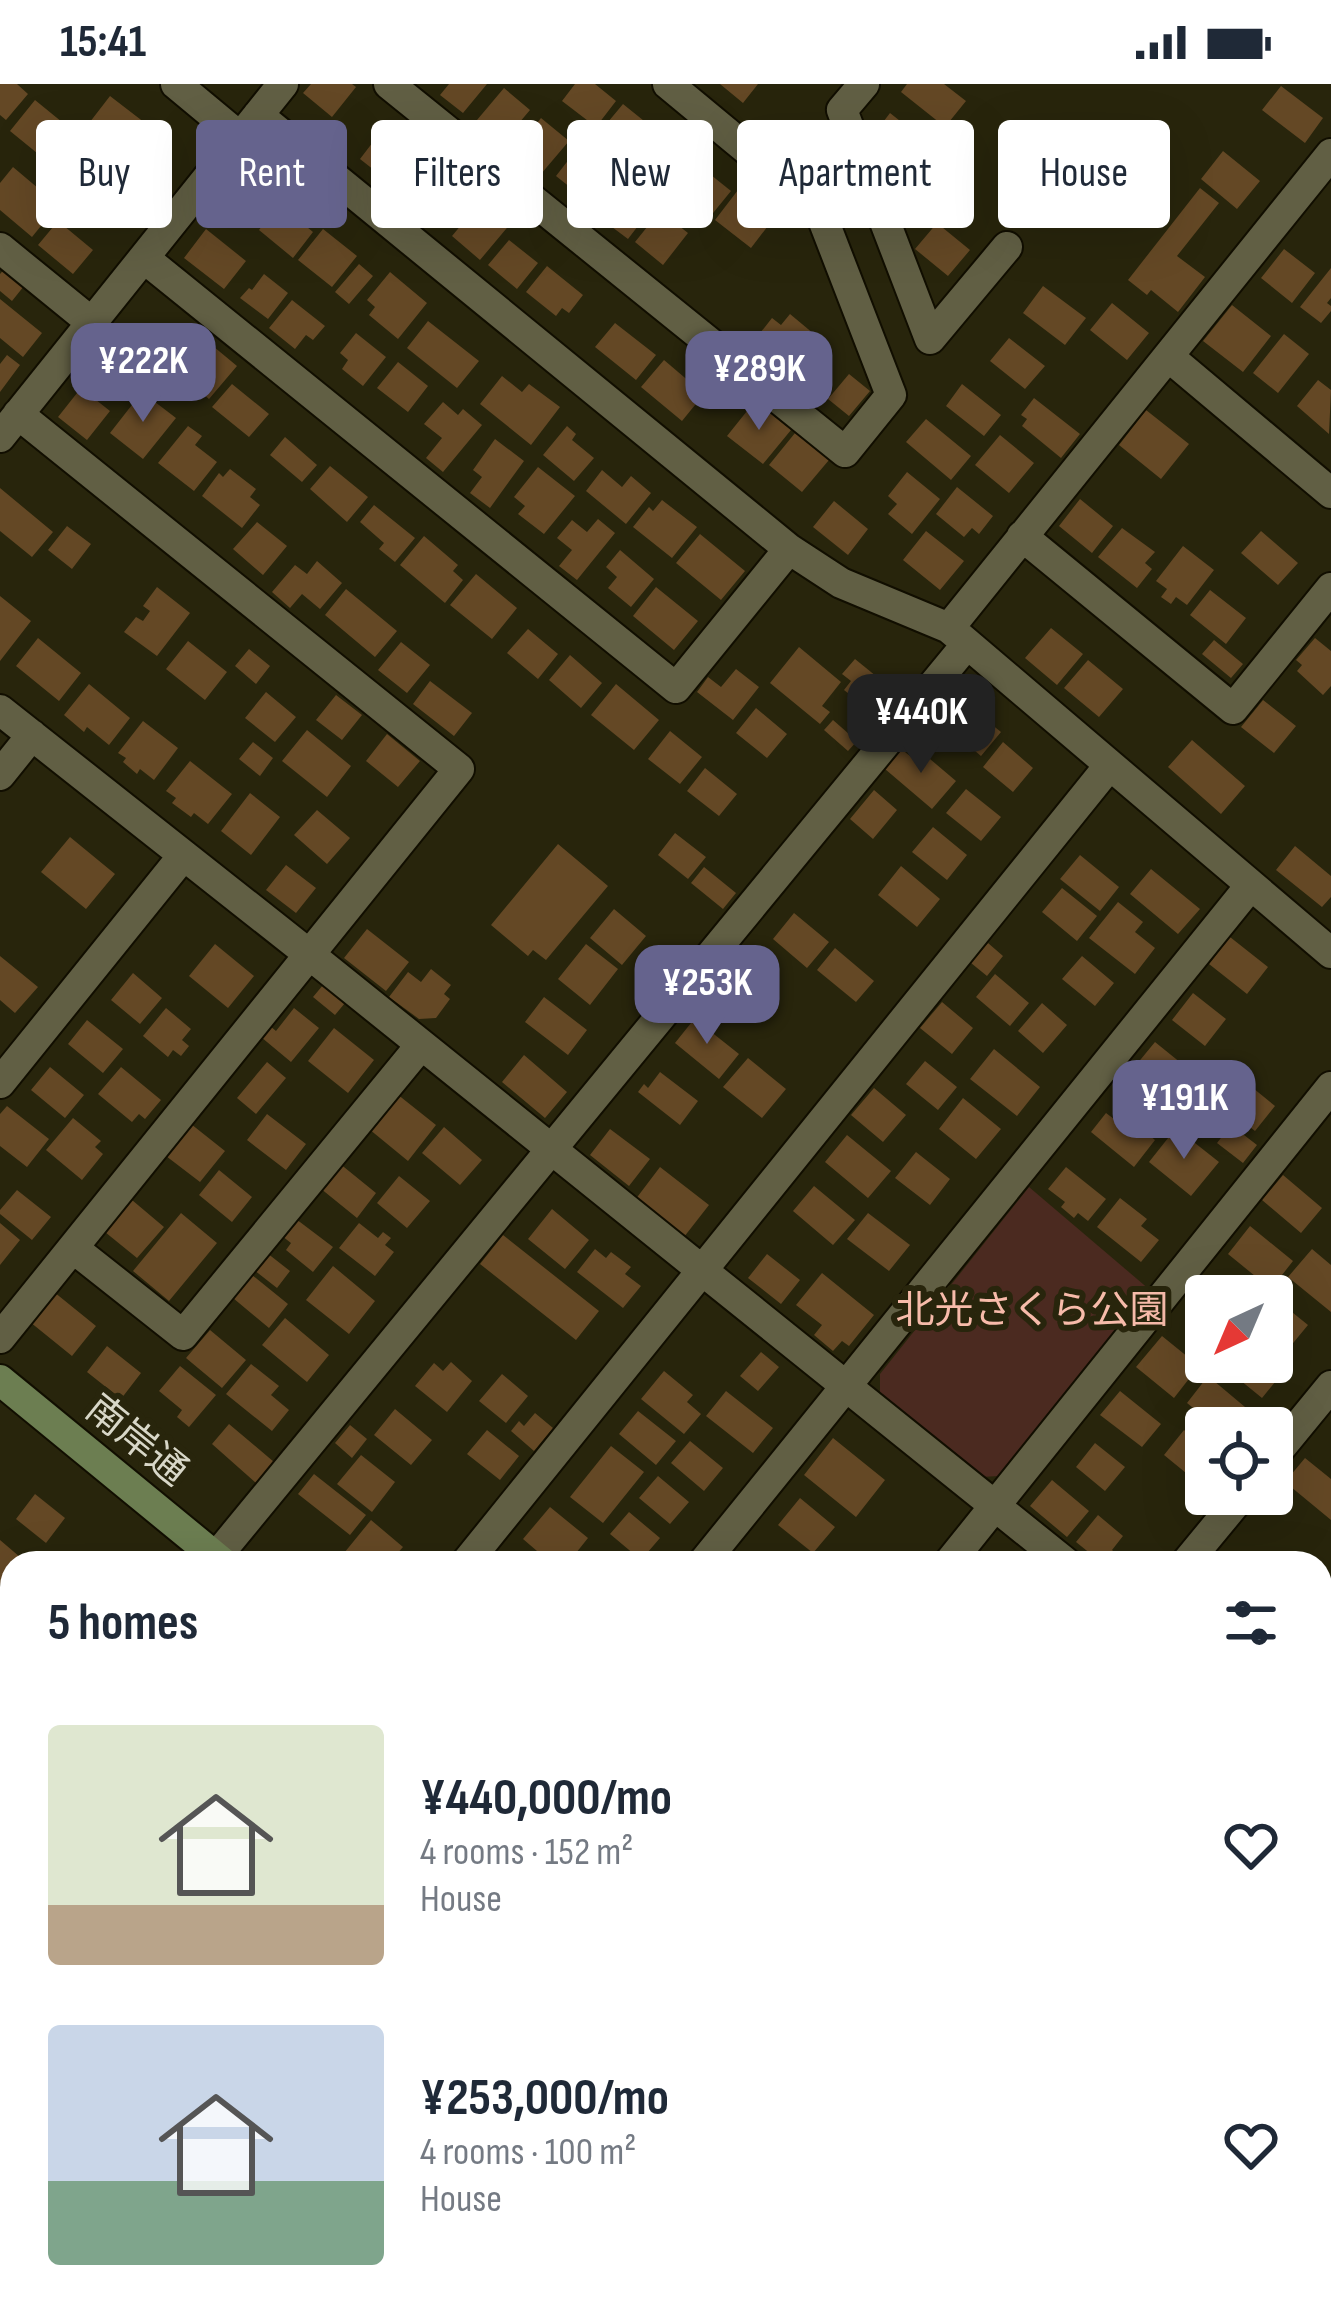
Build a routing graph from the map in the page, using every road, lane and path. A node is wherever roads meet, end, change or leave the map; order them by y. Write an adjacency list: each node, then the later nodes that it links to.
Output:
1 (176, 84): 6 (street)
2 (283, 84): 7 (street)
3 (389, 84): 4 (street)
4 (668, 84)
5 (863, 84): 12 (street)
6 (239, 120)
7 (255, 120)
8 (1331, 154): 9 (street)
9 (1320, 189): 16 (street)
10 (196, 194): 14 (street)
11 (347, 202): 20 (street)
12 (1007, 247)
13 (0, 248): 15 (street)
14 (145, 258): 15 (street); 20 (street)
15 (92, 322): 17 (street)
16 (1169, 357): 18 (street); 19 (street)
17 (9, 425): 30 (street)
18 (1331, 493)
19 (1022, 536): 21 (street); 22 (street)
20 (789, 549): 22 (street)
21 (1331, 588)
22 (958, 636): 25 (street); 34 (street)
23 (0, 710): 24 (street)
24 (32, 736): 26 (street); 27 (street)
25 (1109, 766): 28 (street); 36 (street)
26 (0, 775)
27 (183, 856): 30 (street); 32 (street)
28 (1251, 885): 29 (street); 39 (street)
29 (1331, 953)
30 (310, 955): 31 (street); 35 (street)
31 (421, 1045): 34 (street); 35 (street)
32 (0, 1083)
33 (1331, 1087): 42 (street)
34 (552, 1150): 36 (street); 45 (street)
35 (73, 1248): 37 (street)
36 (700, 1270): 39 (street); 46 (street)
37 (0, 1338)
38 (0, 1380): 44 (main road, 南岸通)
39 (845, 1385): 42 (street); 47 (street)
40 (1331, 1387): 41 (street)
41 (1293, 1433)
42 (997, 1506): 48 (street); 49 (street)
43 (1226, 1515): 50 (street)
44 (209, 1551)
45 (227, 1551)
46 (476, 1551)
47 (714, 1551)
48 (960, 1551)
49 (1051, 1551)
50 (1196, 1551)

